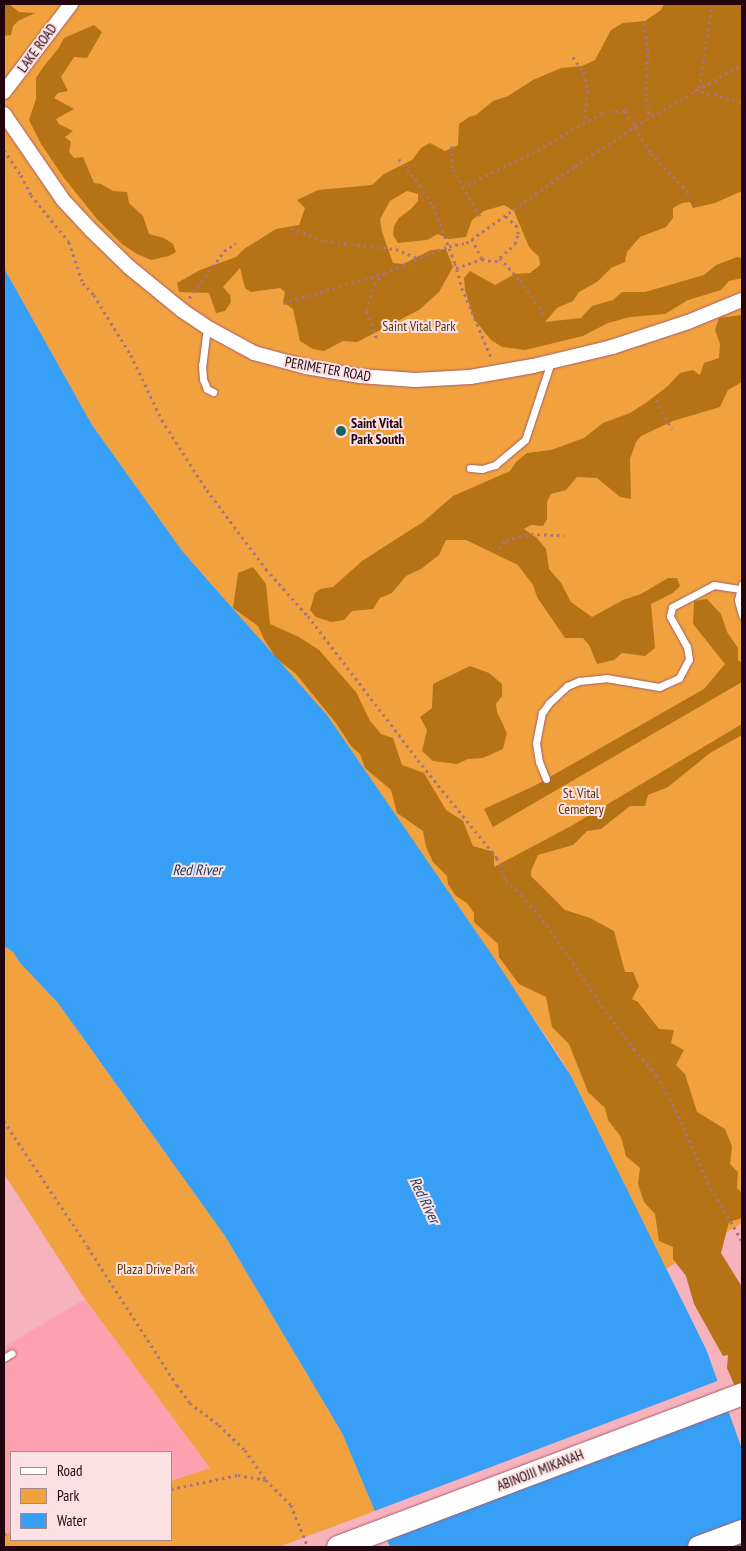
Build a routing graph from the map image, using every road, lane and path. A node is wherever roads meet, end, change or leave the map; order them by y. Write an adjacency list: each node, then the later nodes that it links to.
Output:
1 (71, 4): 8 (street, LAKE ROAD)
2 (712, 4): 6 (path)
3 (644, 23): 11 (path)
4 (573, 57): 12 (path)
5 (742, 64): 6 (path)
6 (699, 88): 7 (path)
7 (695, 90): 9 (path); 11 (path)
8 (4, 92)
9 (742, 102)
10 (4, 114): 32 (street, PERIMETER ROAD)
11 (650, 116): 13 (path)
12 (584, 122): 13 (path); 17 (path)
13 (636, 126): 18 (path); 19 (path)
14 (452, 146): 17 (path)
15 (4, 150): 48 (path)
16 (399, 159): 24 (path)
17 (462, 187): 20 (path)
18 (692, 196)
19 (504, 215): 22 (path); 25 (path)
20 (480, 216)
21 (291, 228): 26 (path)
22 (472, 238): 24 (path); 27 (path)
23 (236, 243): 32 (path)
24 (449, 246): 26 (path); 28 (path)
25 (500, 258): 27 (path); 33 (path)
26 (420, 259): 29 (path)
27 (482, 260): 28 (path)
28 (456, 268): 37 (path)
29 (384, 273): 31 (path); 35 (path)
30 (742, 300): 36 (street, PERIMETER ROAD)
31 (283, 303)
32 (181, 309): 34 (street, PERIMETER ROAD)
33 (546, 317)
34 (207, 327): 37 (street, PERIMETER ROAD); 38 (lane)
35 (376, 338)
36 (551, 362): 37 (street, PERIMETER ROAD); 41 (lane)
37 (497, 372)
38 (213, 392)
39 (656, 400): 40 (path)
40 (672, 429)
41 (470, 468)
42 (564, 535): 43 (path)
43 (499, 549)
44 (741, 586): 45 (lane); 46 (lane)
45 (742, 615)
46 (546, 779)
47 (4, 1121): 52 (path)
48 (742, 1241)
49 (12, 1353): 50 (lane)
50 (4, 1358)
51 (742, 1394): 56 (main road, ABINOJII MIKANAH)
52 (266, 1480): 53 (path); 55 (path)
53 (172, 1488)
54 (742, 1531): 57 (main road)
55 (308, 1547)
56 (338, 1547)
57 (698, 1547)

